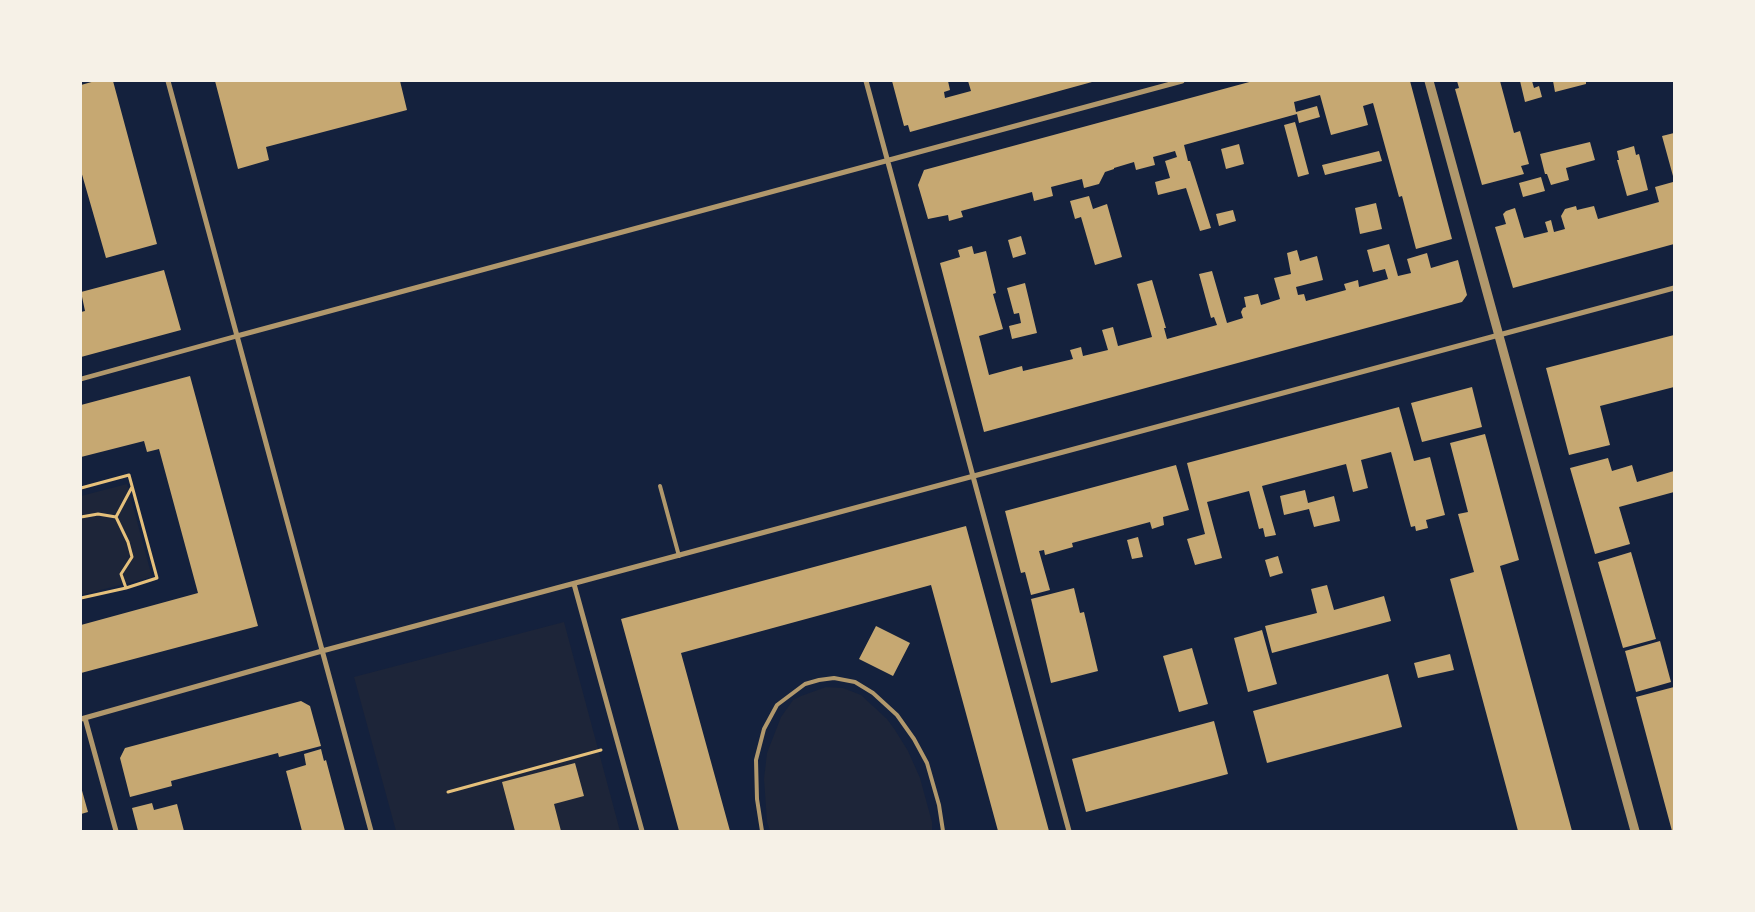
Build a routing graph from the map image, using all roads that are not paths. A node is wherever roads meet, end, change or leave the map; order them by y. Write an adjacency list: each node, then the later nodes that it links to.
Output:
1 (168, 81): 7 (street)
2 (866, 81): 5 (street)
3 (1182, 81): 5 (street)
4 (1429, 81): 8 (street)
5 (888, 161): 7 (street); 10 (street)
6 (1674, 288): 8 (street)
7 (238, 336): 9 (street); 14 (street)
8 (1499, 336): 10 (street); 22 (street)
9 (81, 379)
10 (973, 477): 12 (street); 21 (street)
11 (660, 486): 12 (lane)
12 (679, 556): 13 (street)
13 (574, 584): 14 (street); 18 (street)
14 (322, 652): 15 (street); 17 (street)
15 (83, 718): 16 (street)
16 (116, 831)
17 (371, 831)
18 (642, 831)
19 (762, 831): 20 (lane)
20 (943, 831)
21 (1069, 831)
22 (1635, 831)

